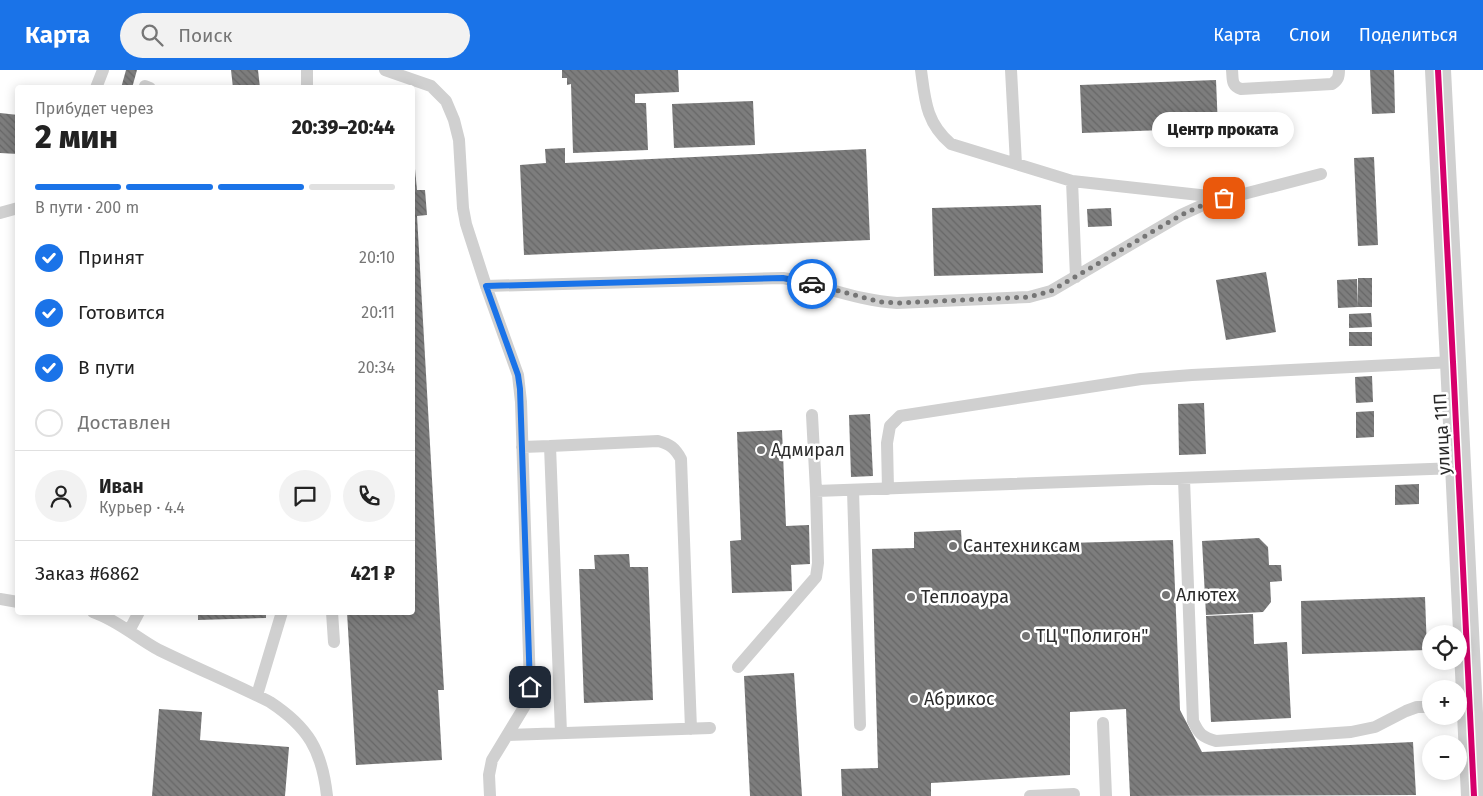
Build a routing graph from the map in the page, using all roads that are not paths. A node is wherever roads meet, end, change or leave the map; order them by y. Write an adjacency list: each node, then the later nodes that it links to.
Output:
1 (103, 70): 9 (lane)
2 (307, 70): 10 (lane)
3 (385, 70): 18 (lane)
4 (921, 70): 11 (lane)
5 (1011, 70): 11 (lane)
6 (1232, 70): 7 (lane)
7 (1339, 70)
8 (1438, 70): 19 (street, улица 11П)
9 (97, 85)
10 (307, 85)
11 (1016, 164): 13 (lane)
12 (1321, 174): 14 (lane)
13 (1072, 181): 14 (lane); 17 (lane)
14 (1224, 198): 17 (lane)
15 (15, 209): 16 (lane)
16 (0, 213)
17 (1076, 277): 18 (lane)
18 (486, 286): 22 (lane)
19 (1454, 362): 23 (street, улица 11П); 25 (lane)
20 (812, 415): 27 (lane)
21 (550, 446): 22 (lane); 44 (lane); 45 (lane)
22 (522, 447): 46 (lane)
23 (1458, 468): 24 (lane); 37 (street, улица 11П)
24 (1184, 479): 25 (lane); 39 (lane)
25 (888, 489): 26 (lane)
26 (853, 490): 27 (lane); 42 (lane)
27 (816, 491): 36 (lane)
28 (0, 600): 29 (lane)
29 (15, 602)
30 (101, 615): 34 (lane)
31 (137, 615): 34 (lane)
32 (281, 615): 38 (lane)
33 (332, 615): 35 (lane)
34 (129, 631): 38 (lane)
35 (334, 642)
36 (738, 667)
37 (1463, 680)
38 (257, 695): 49 (lane)
39 (1422, 707)
40 (1103, 723): 52 (lane)
41 (1467, 723): 47 (street, улица 11П)
42 (860, 725)
43 (710, 728): 44 (lane)
44 (690, 729): 45 (lane)
45 (561, 733): 46 (lane)
46 (507, 735): 50 (lane)
47 (1477, 785)
48 (1074, 794): 51 (lane)
49 (326, 796)
50 (490, 796)
51 (1030, 796)
52 (1106, 796)

